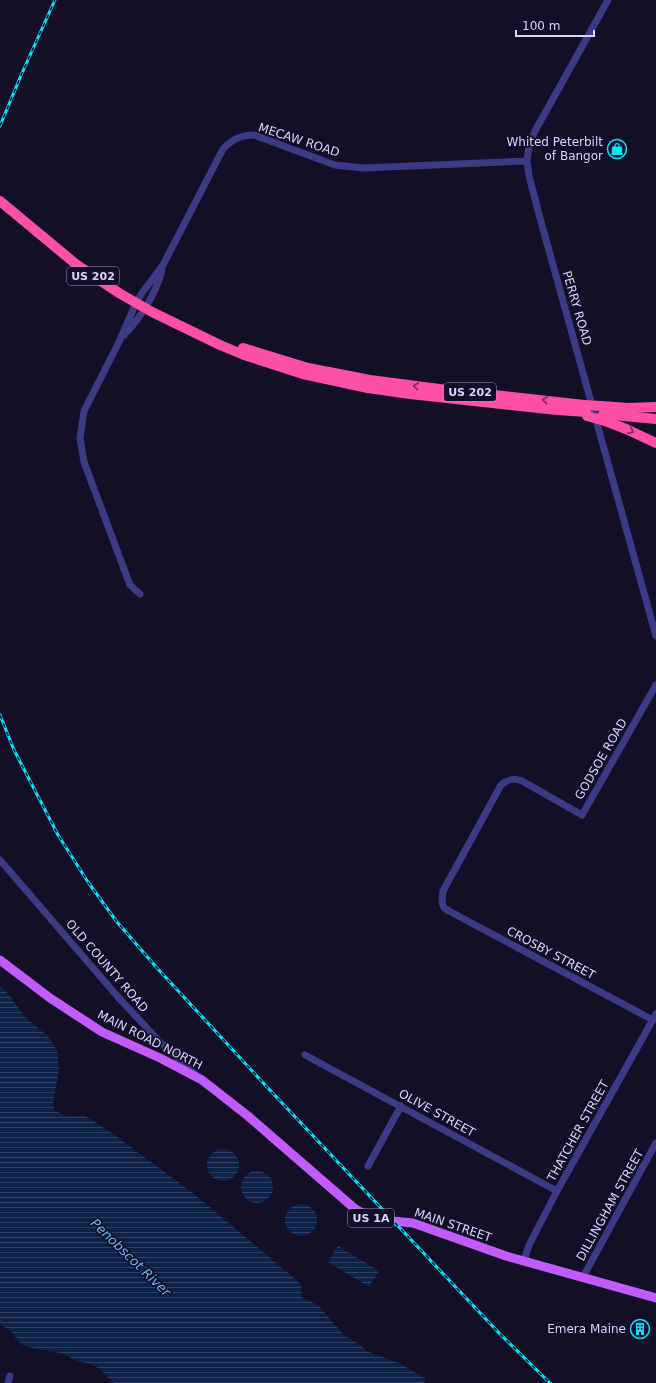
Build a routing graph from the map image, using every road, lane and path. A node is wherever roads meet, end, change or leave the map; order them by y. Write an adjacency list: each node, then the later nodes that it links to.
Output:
1 (608, 0): 2 (street, PERRY ROAD)
2 (527, 161): 4 (street, MECAW ROAD); 16 (street, PERRY ROAD)
3 (0, 201): 5 (highway, US 202)
4 (163, 265): 5 (street, MECAW ROAD); 5 (street, MECAW ROAD)
5 (141, 306): 6 (highway, US 202); 7 (street); 7 (street)
6 (197, 333): 10 (highway, US 202, one-way to 6); 10 (highway, US 202)
7 (120, 340): 15 (street)
8 (656, 407): 9 (highway)
9 (618, 408): 11 (highway); 12 (highway, US 202)
10 (586, 411): 12 (highway, US 202, bridge); 12 (highway, bridge)
11 (656, 413)
12 (603, 414): 13 (highway); 14 (highway, one-way to 14)
13 (656, 419)
14 (656, 443)
15 (140, 594)
16 (656, 636)
17 (656, 685): 19 (street, GODSOE ROAD)
18 (0, 860): 23 (street, OLD COUNTY ROAD)
19 (442, 902): 21 (street, CROSBY STREET)
20 (0, 960): 23 (main road, MAIN ROAD NORTH / US 1A)
21 (654, 1017): 28 (street, THATCHER STREET)
22 (305, 1055): 24 (street, OLIVE STREET)
23 (202, 1080): 25 (main road, MAIN ROAD NORTH / US 1A)
24 (401, 1106): 27 (street); 28 (street, OLIVE STREET)
25 (248, 1116): 29 (main road, MAIN STREET / US 1A)
26 (656, 1143): 30 (street, DILLINGHAM STREET)
27 (368, 1166)
28 (558, 1191): 29 (street, THATCHER STREET)
29 (524, 1261): 30 (main road, MAIN STREET / US 1A)
30 (583, 1277): 31 (main road, MAIN STREET / US 1A)
31 (656, 1298)

